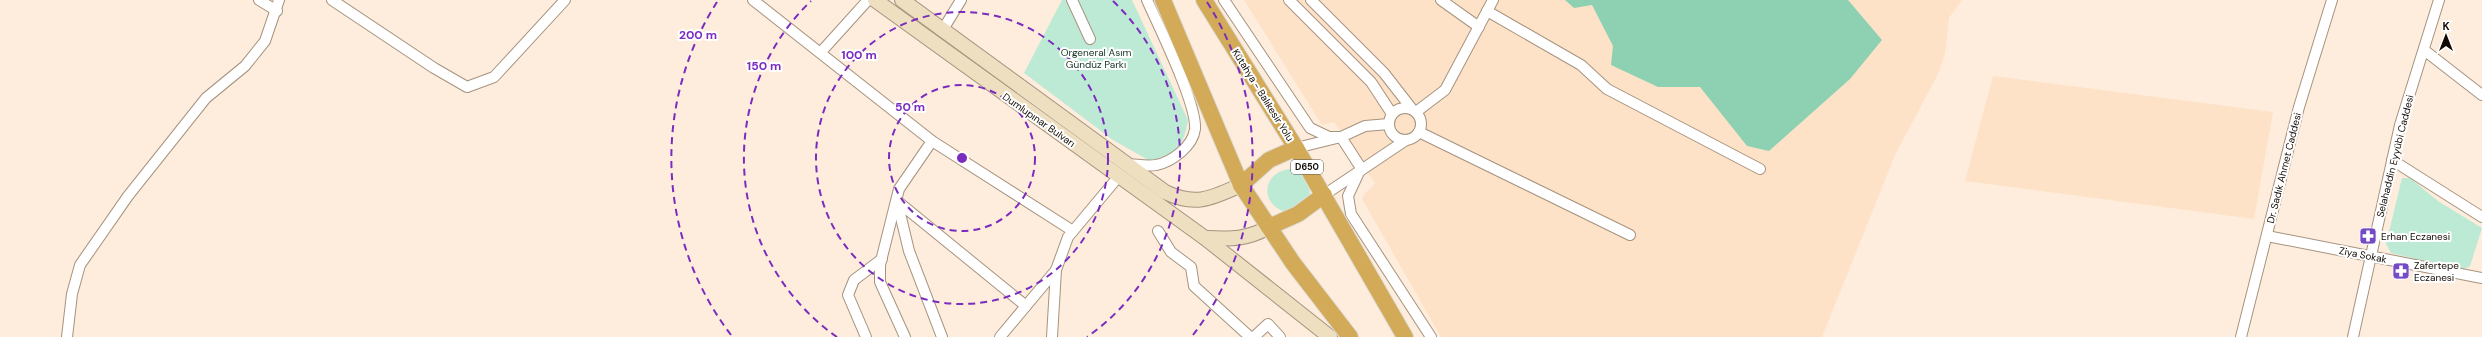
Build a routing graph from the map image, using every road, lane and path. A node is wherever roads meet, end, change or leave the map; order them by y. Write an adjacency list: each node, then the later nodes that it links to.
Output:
1 (259, 0): 21 (street)
2 (279, 0): 21 (street)
3 (332, 0): 4 (street)
4 (565, 0)
5 (753, 0): 27 (street)
6 (868, 0): 27 (street)
7 (875, 0): 40 (main road, Dumlupınar Bulvarı)
8 (902, 0): 24 (main road, Dumlupınar Bulvarı)
9 (961, 0): 24 (street)
10 (1072, 0): 25 (street)
11 (1147, 0): 40 (street)
12 (1163, 0): 41 (highway)
13 (1204, 0): 36 (highway, Kütahya - Balıkesir Yolu / D650)
14 (1224, 0): 31 (street)
15 (1289, 0): 30 (street)
16 (1311, 0): 29 (street)
17 (1441, 0): 23 (street)
18 (1493, 0): 22 (street)
19 (2332, 0): 49 (street, Dr. Sadık Ahmet Caddesi)
20 (2439, 0): 26 (street, Selahaddin Eyyübi Caddesi)
21 (277, 11): 56 (street)
22 (1487, 11): 23 (street); 39 (street)
23 (1479, 27): 29 (street)
24 (942, 31): 40 (main road, Dumlupınar Bulvarı)
25 (1090, 39)
26 (2424, 50): 28 (street); 37 (street, Selahaddin Eyyübi Caddesi)
27 (821, 52): 35 (street)
28 (2482, 95)
29 (1414, 111): 30 (street); 32 (street)
30 (1391, 119): 33 (street); 34 (street)
31 (1310, 128): 33 (street); 36 (street)
32 (1419, 132): 34 (street); 48 (street)
33 (1341, 137): 36 (street); 38 (street)
34 (1406, 140): 38 (street)
35 (932, 141): 43 (street); 46 (street)
36 (1303, 146): 41 (highway); 42 (highway, Kütahya - Balıkesir Yolu / D650)
37 (2392, 160): 44 (street); 51 (street, Selahaddin Eyyübi Caddesi)
38 (1361, 168): 42 (street); 68 (street)
39 (1760, 169)
40 (1122, 170): 41 (main road, Dumlupınar Bulvarı); 46 (street); 50 (main road, Dumlupınar Bulvarı)
41 (1241, 185): 45 (highway)
42 (1324, 195): 45 (highway); 67 (highway, Kütahya - Balıkesir Yolu / D650)
43 (896, 201): 52 (street); 55 (street); 59 (street)
44 (2482, 217)
45 (1270, 227): 50 (main road); 66 (highway)
46 (1073, 230): 53 (street)
47 (1158, 230): 62 (street)
48 (1630, 235)
49 (2267, 236): 51 (street, Ziya Sokak); 69 (street, Dr. Sadık Ahmet Caddesi)
50 (1205, 238): 65 (main road, Dumlupınar Bulvarı)
51 (2371, 257): 54 (street, Ziya Sokak); 70 (street, Selahaddin Eyyübi Caddesi)
52 (882, 259): 57 (street); 58 (street)
53 (1056, 270): 55 (street); 61 (street)
54 (2482, 278)
55 (1026, 306): 60 (street)
56 (67, 337)
57 (866, 337)
58 (905, 337)
59 (942, 337)
60 (1000, 337)
61 (1052, 337)
62 (1250, 337)
63 (1254, 337): 64 (street)
64 (1280, 337)
65 (1330, 337)
66 (1350, 337)
67 (1406, 337)
68 (1431, 337)
69 (2241, 337)
70 (2353, 337)

